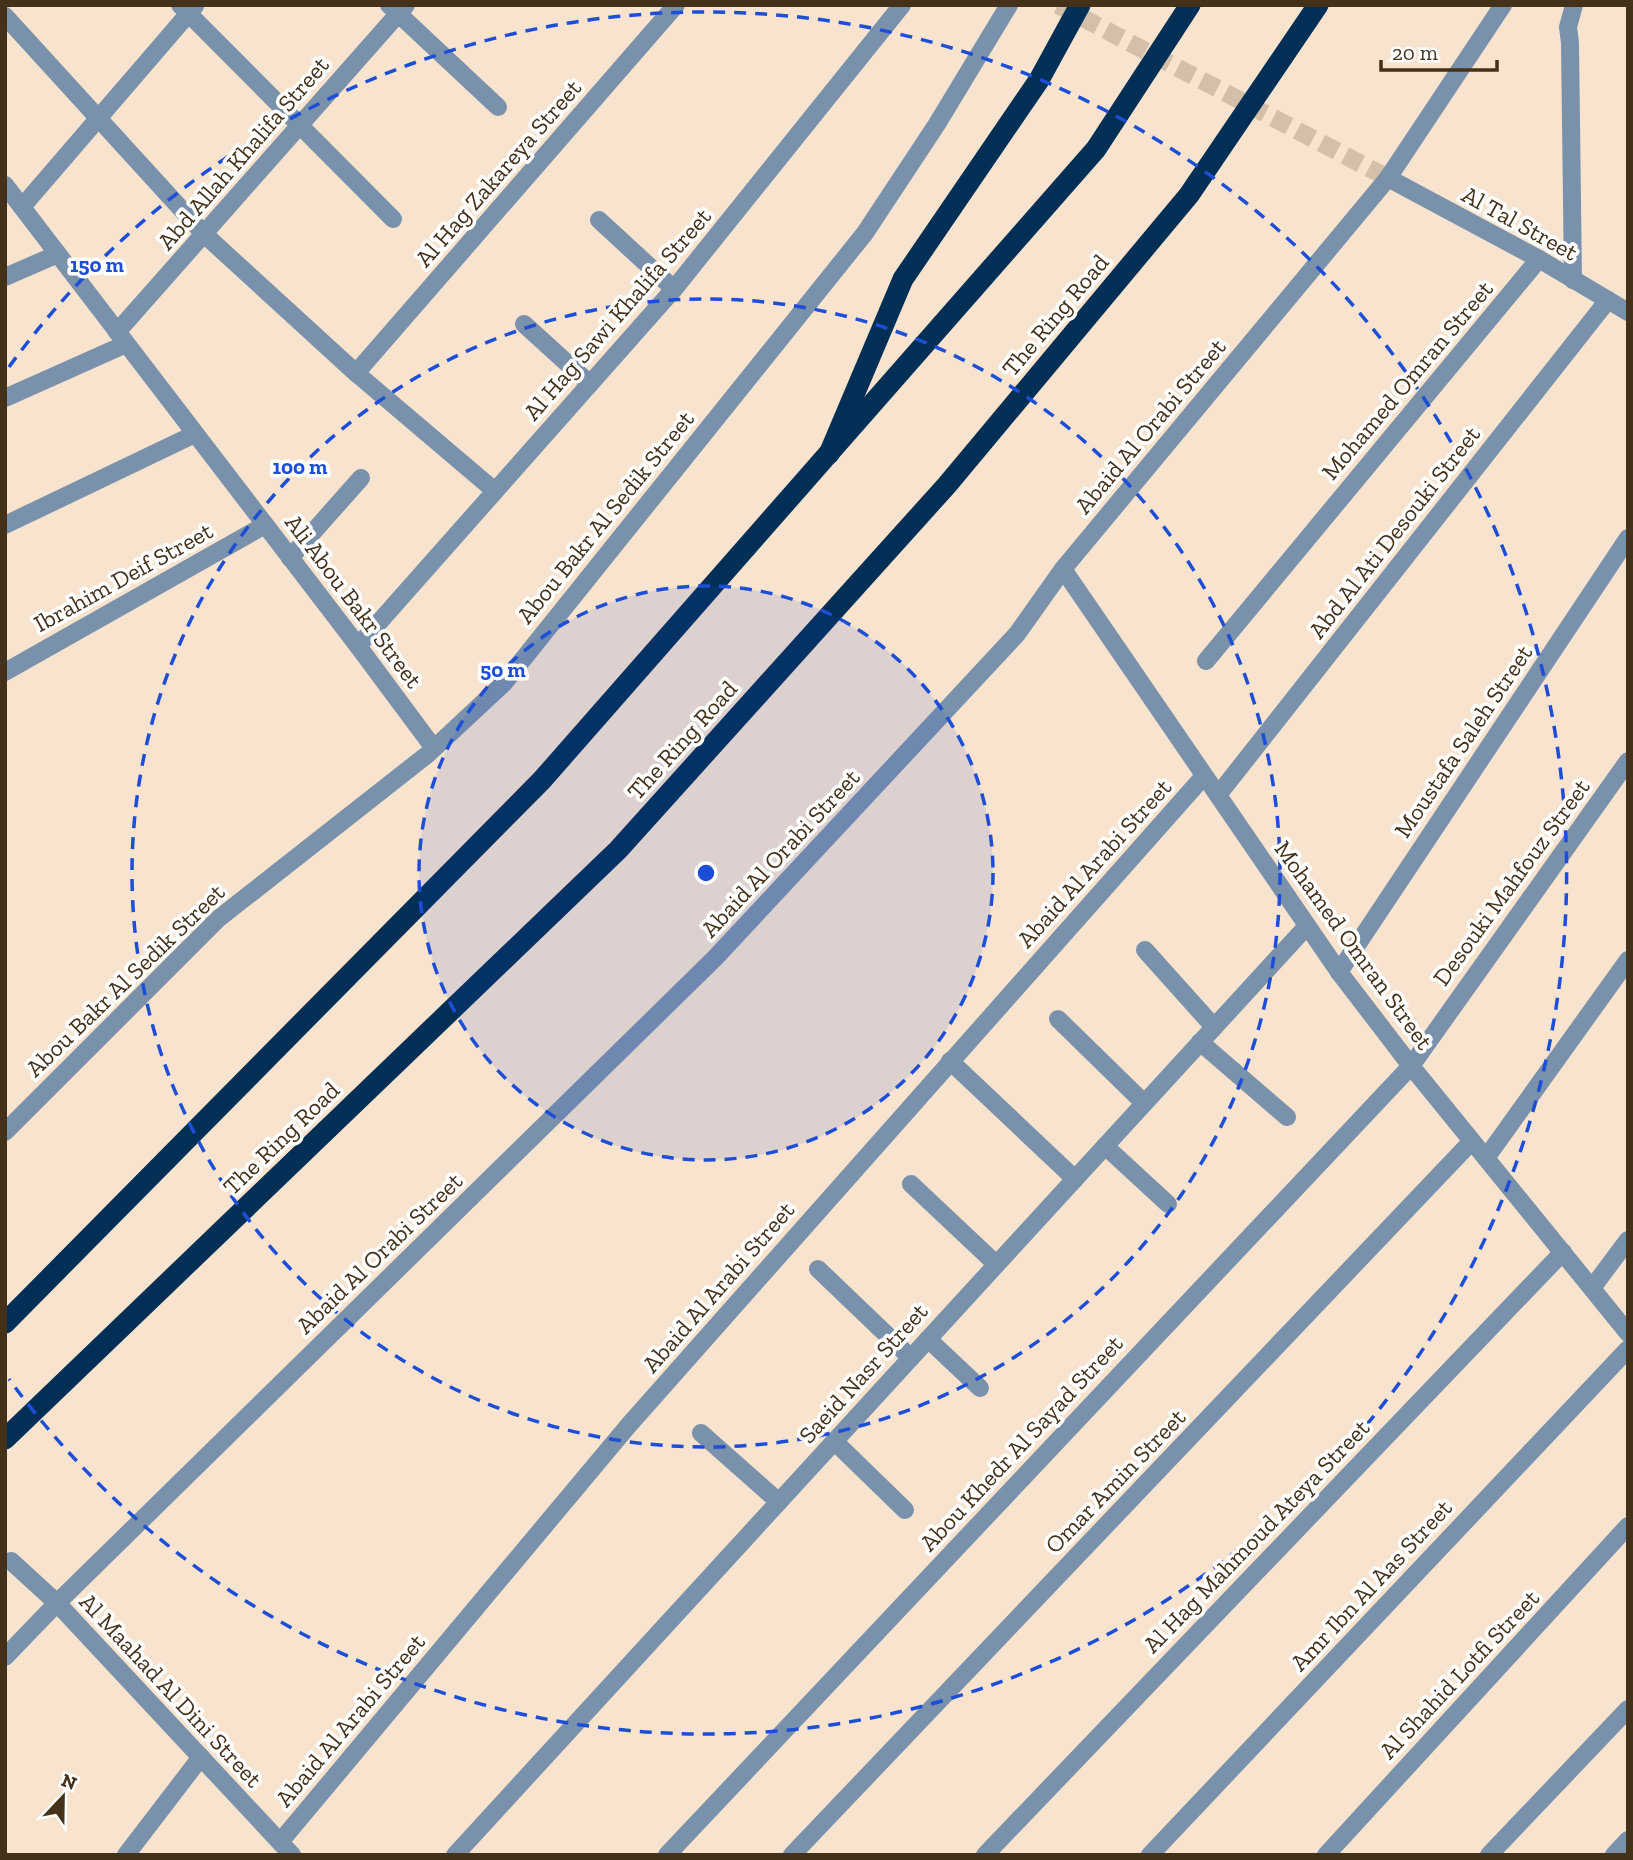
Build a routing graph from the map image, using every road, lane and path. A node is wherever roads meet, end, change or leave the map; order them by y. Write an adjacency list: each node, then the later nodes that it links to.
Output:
1 (676, 5): 30 (street, Al Hag Zakareya Street)
2 (902, 5): 25 (street, Al Hag Sawi Khalifa Street)
3 (1009, 5): 45 (street, Abou Bakr Al Sedik Street)
4 (1080, 5): 34 (highway, bridge)
5 (1190, 5): 34 (highway)
6 (1318, 5): 79 (highway, The Ring Road)
7 (1503, 5): 15 (street, Abaid Al Orabi Street)
8 (1574, 5): 24 (street)
9 (188, 8): 13 (street); 14 (street)
10 (398, 8): 12 (street); 14 (street, Abd Allah Khalifa Street)
11 (5, 16): 13 (street)
12 (498, 107)
13 (99, 118): 17 (street); 20 (street)
14 (299, 126): 18 (street); 20 (street, Abd Allah Khalifa Street)
15 (1388, 178): 22 (street, Al Tal Street); 41 (street, Abaid Al Orabi Street)
16 (5, 186): 17 (street, Ali Abou Bakr Street)
17 (22, 208): 21 (street, Ali Abou Bakr Street)
18 (393, 219)
19 (599, 220): 25 (street)
20 (204, 234): 29 (street, Abd Allah Khalifa Street); 30 (street)
21 (58, 254): 23 (street); 29 (street, Ali Abou Bakr Street)
22 (1539, 259): 24 (street, Al Tal Street); 43 (street, Mohamed Omran Street)
23 (5, 276)
24 (1573, 280): 26 (street, Al Tal Street)
25 (674, 289): 31 (street, Al Hag Sawi Khalifa Street)
26 (1608, 300): 27 (street, Al Tal Street); 48 (street, Abd Al Ati Desouki Street)
27 (1628, 312)
28 (524, 324): 31 (street)
29 (122, 338): 32 (street); 33 (street, Ali Abou Bakr Street)
30 (356, 373): 36 (street)
31 (590, 384): 36 (street, Al Hag Sawi Khalifa Street)
32 (5, 398)
33 (195, 434): 37 (street); 38 (street, Ali Abou Bakr Street)
34 (829, 454): 72 (highway)
35 (361, 478): 40 (street)
36 (495, 491): 42 (street, Al Hag Sawi Khalifa Street)
37 (5, 525)
38 (265, 525): 40 (street, Ali Abou Bakr Street); 44 (street, Ibrahim Deif Street)
39 (1628, 538): 52 (street, Moustafa Saleh Street)
40 (290, 558): 42 (street, Ali Abou Bakr Street)
41 (1063, 569): 47 (street, Mohamed Omran Street); 85 (street, Abaid Al Orabi Street)
42 (358, 646): 45 (street, Ali Abou Bakr Street)
43 (1206, 661)
44 (5, 672)
45 (433, 747): 60 (street, Abou Bakr Al Sedik Street)
46 (1628, 761): 57 (street, Desouki Mahfouz Street)
47 (1204, 776): 48 (street, Mohamed Omran Street); 56 (street, Abaid Al Arabi Street)
48 (1218, 795): 49 (street, Mohamed Omran Street)
49 (1307, 926): 52 (street, Mohamed Omran Street); 54 (street, Saeid Nasr Street)
50 (1146, 950): 54 (street)
51 (1628, 960): 63 (street)
52 (1339, 972): 57 (street, Mohamed Omran Street)
53 (1058, 1019): 58 (street)
54 (1214, 1027): 55 (street, Saeid Nasr Street)
55 (1200, 1042): 58 (street, Saeid Nasr Street); 59 (street)
56 (950, 1061): 64 (street); 90 (street, Abaid Al Arabi Street)
57 (1411, 1066): 61 (street, Mohamed Omran Street); 93 (street, Abou Khedr Al Sayad Street)
58 (1144, 1103): 62 (street, Saeid Nasr Street)
59 (1287, 1117)
60 (5, 1132)
61 (1472, 1141): 63 (street, Mohamed Omran Street); 94 (street, Omar Amin Street)
62 (1105, 1146): 64 (street, Saeid Nasr Street); 66 (street)
63 (1486, 1158): 68 (street, Mohamed Omran Street)
64 (1075, 1179): 69 (street, Saeid Nasr Street)
65 (911, 1184): 69 (street)
66 (1168, 1204)
67 (1628, 1240): 71 (street)
68 (1563, 1252): 71 (street, Mohamed Omran Street); 95 (street, Al Hag Mahmoud Ateya Street)
69 (996, 1264): 74 (street, Saeid Nasr Street)
70 (818, 1269): 76 (street)
71 (1592, 1288): 73 (street, Mohamed Omran Street)
72 (5, 1323)
73 (1628, 1333)
74 (928, 1339): 76 (street, Saeid Nasr Street); 77 (street)
75 (1628, 1349): 96 (street, Amr Ibn Al Aas Street)
76 (911, 1358): 80 (street, Saeid Nasr Street)
77 (980, 1388)
78 (701, 1433): 81 (street)
79 (5, 1439)
80 (834, 1441): 81 (street, Saeid Nasr Street); 82 (street)
81 (779, 1502): 92 (street, Saeid Nasr Street)
82 (905, 1510)
83 (1628, 1526): 97 (street, Al Shahid Lotfi Street)
84 (11, 1561): 85 (street, Al Maahad Al Dini Street)
85 (57, 1603): 86 (street, Abaid Al Orabi Street); 88 (street, Al Maahad Al Dini Street)
86 (5, 1657)
87 (1628, 1709): 98 (street)
88 (201, 1757): 90 (street, Al Maahad Al Dini Street); 91 (street)
89 (1628, 1840): 99 (street)
90 (286, 1848)
91 (126, 1855)
92 (455, 1855)
93 (667, 1855)
94 (792, 1855)
95 (985, 1855)
96 (1150, 1855)
97 (1326, 1855)
98 (1489, 1855)
99 (1614, 1855)

